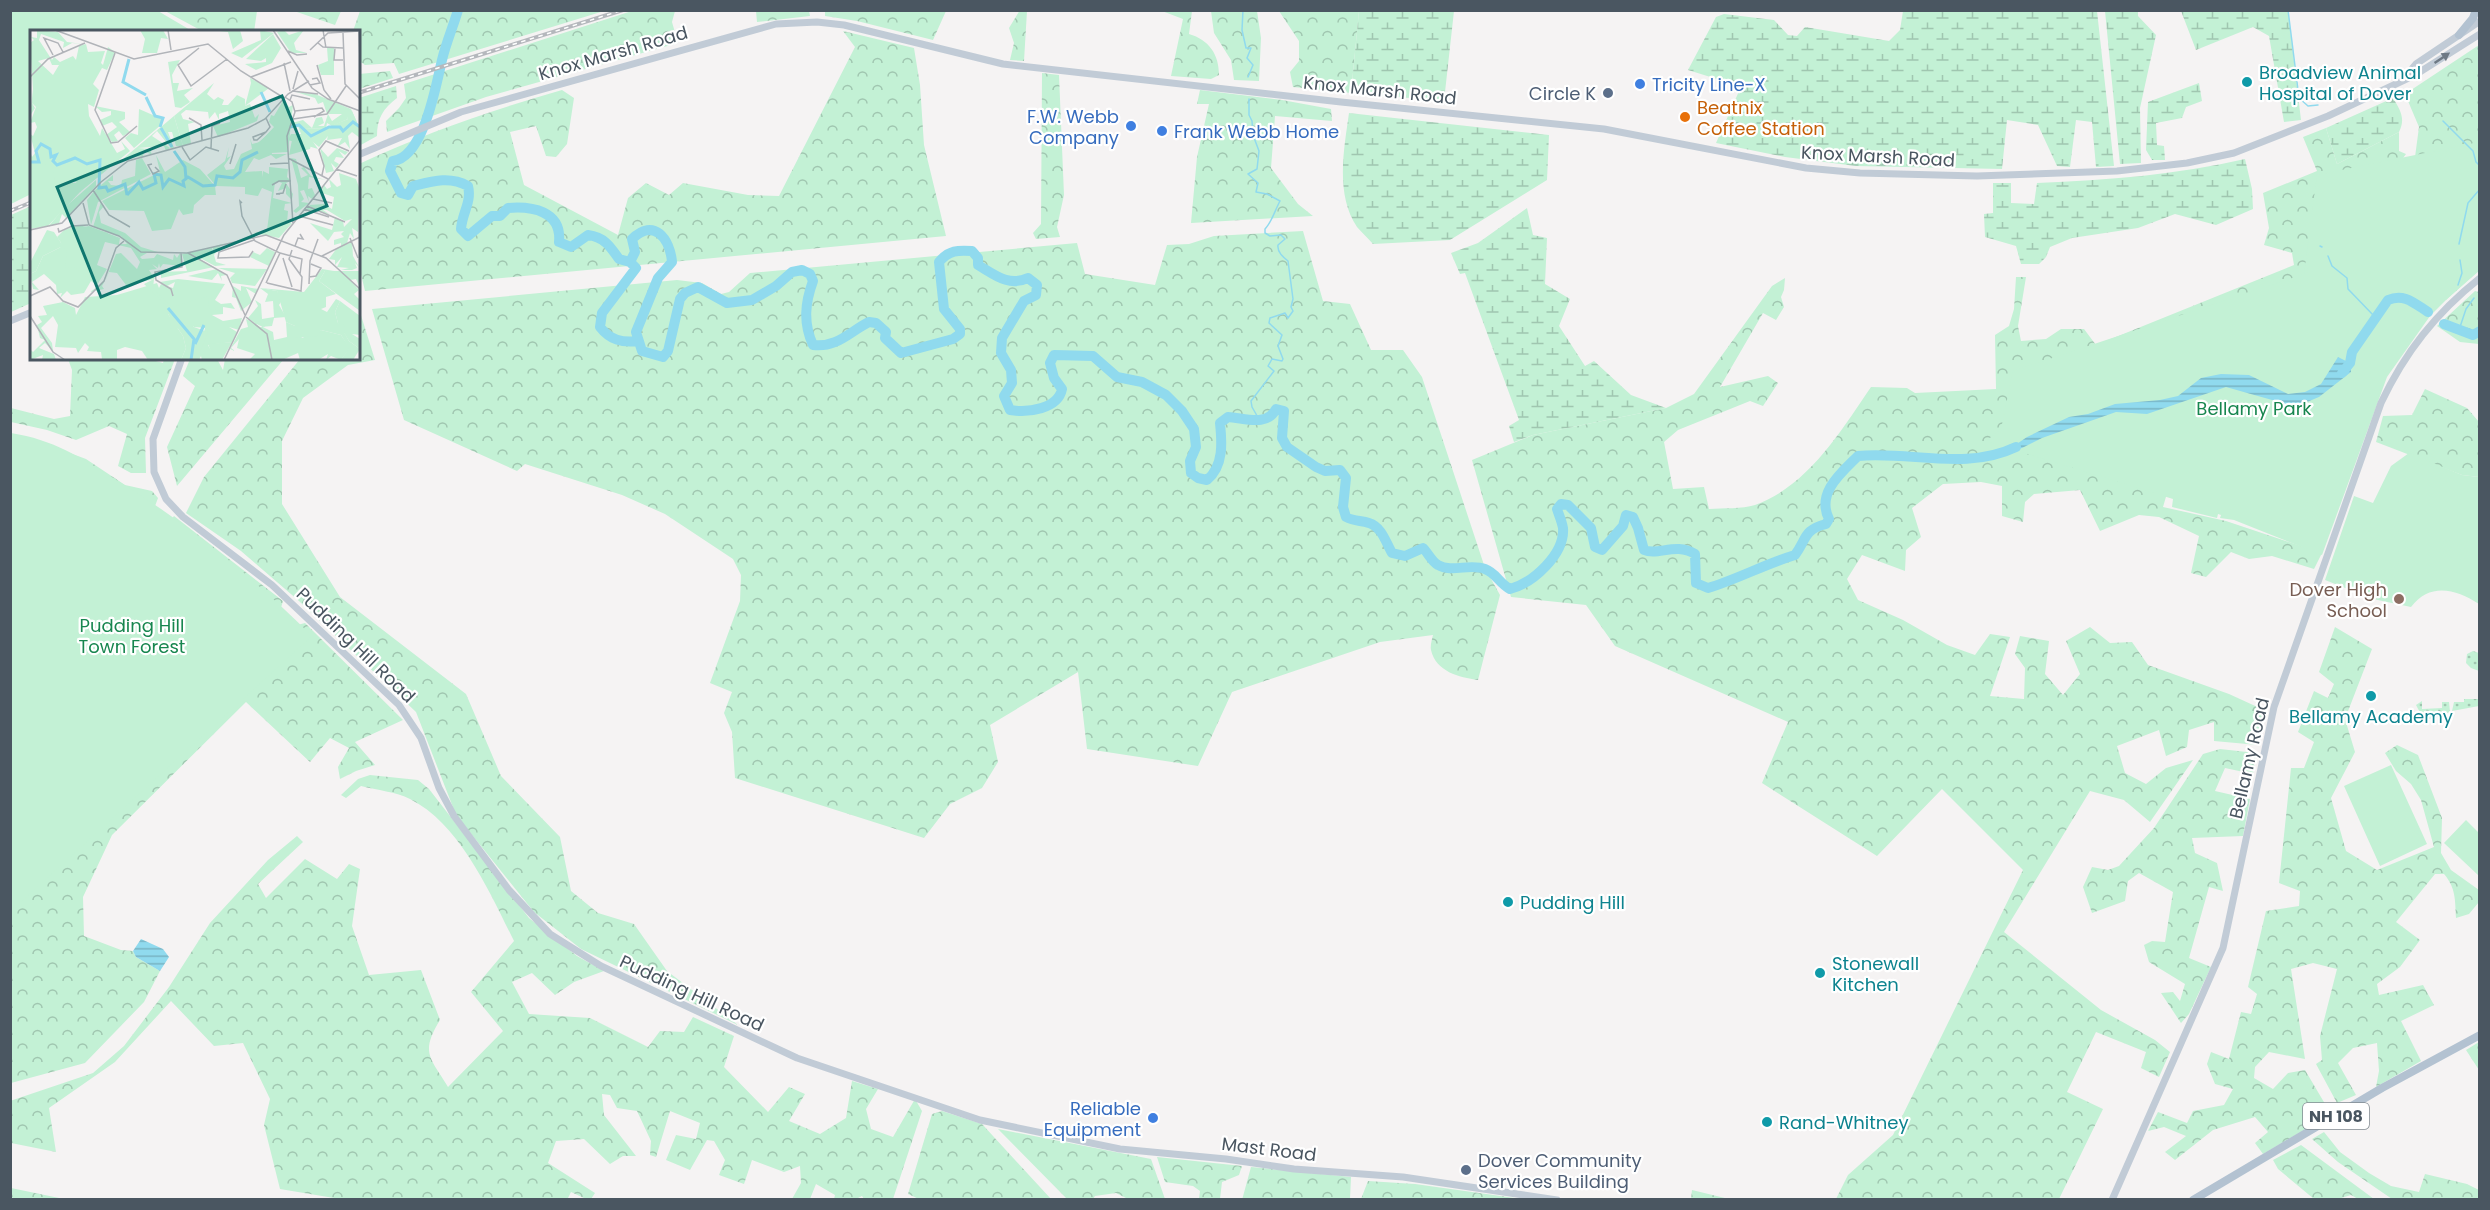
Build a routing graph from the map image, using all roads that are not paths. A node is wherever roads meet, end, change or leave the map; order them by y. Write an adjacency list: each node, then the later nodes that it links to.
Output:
1 (2476, 10): 4 (main road)
2 (2480, 21): 4 (street, Knox Marsh Road)
3 (2480, 34): 5 (street, Knox Marsh Road, one-way to 3)
4 (2459, 35): 5 (street, Knox Marsh Road)
5 (2403, 79): 6 (street, Knox Marsh Road)
6 (360, 153)
7 (2480, 278): 14 (street, Bellamy Road)
8 (30, 313): 9 (street)
9 (10, 321)
10 (181, 360): 12 (street, Pudding Hill Road)
11 (2480, 1035): 15 (main road, NH 108)
12 (980, 1120): 13 (street, Mast Road)
13 (1557, 1200)
14 (2112, 1200)
15 (2193, 1200)

